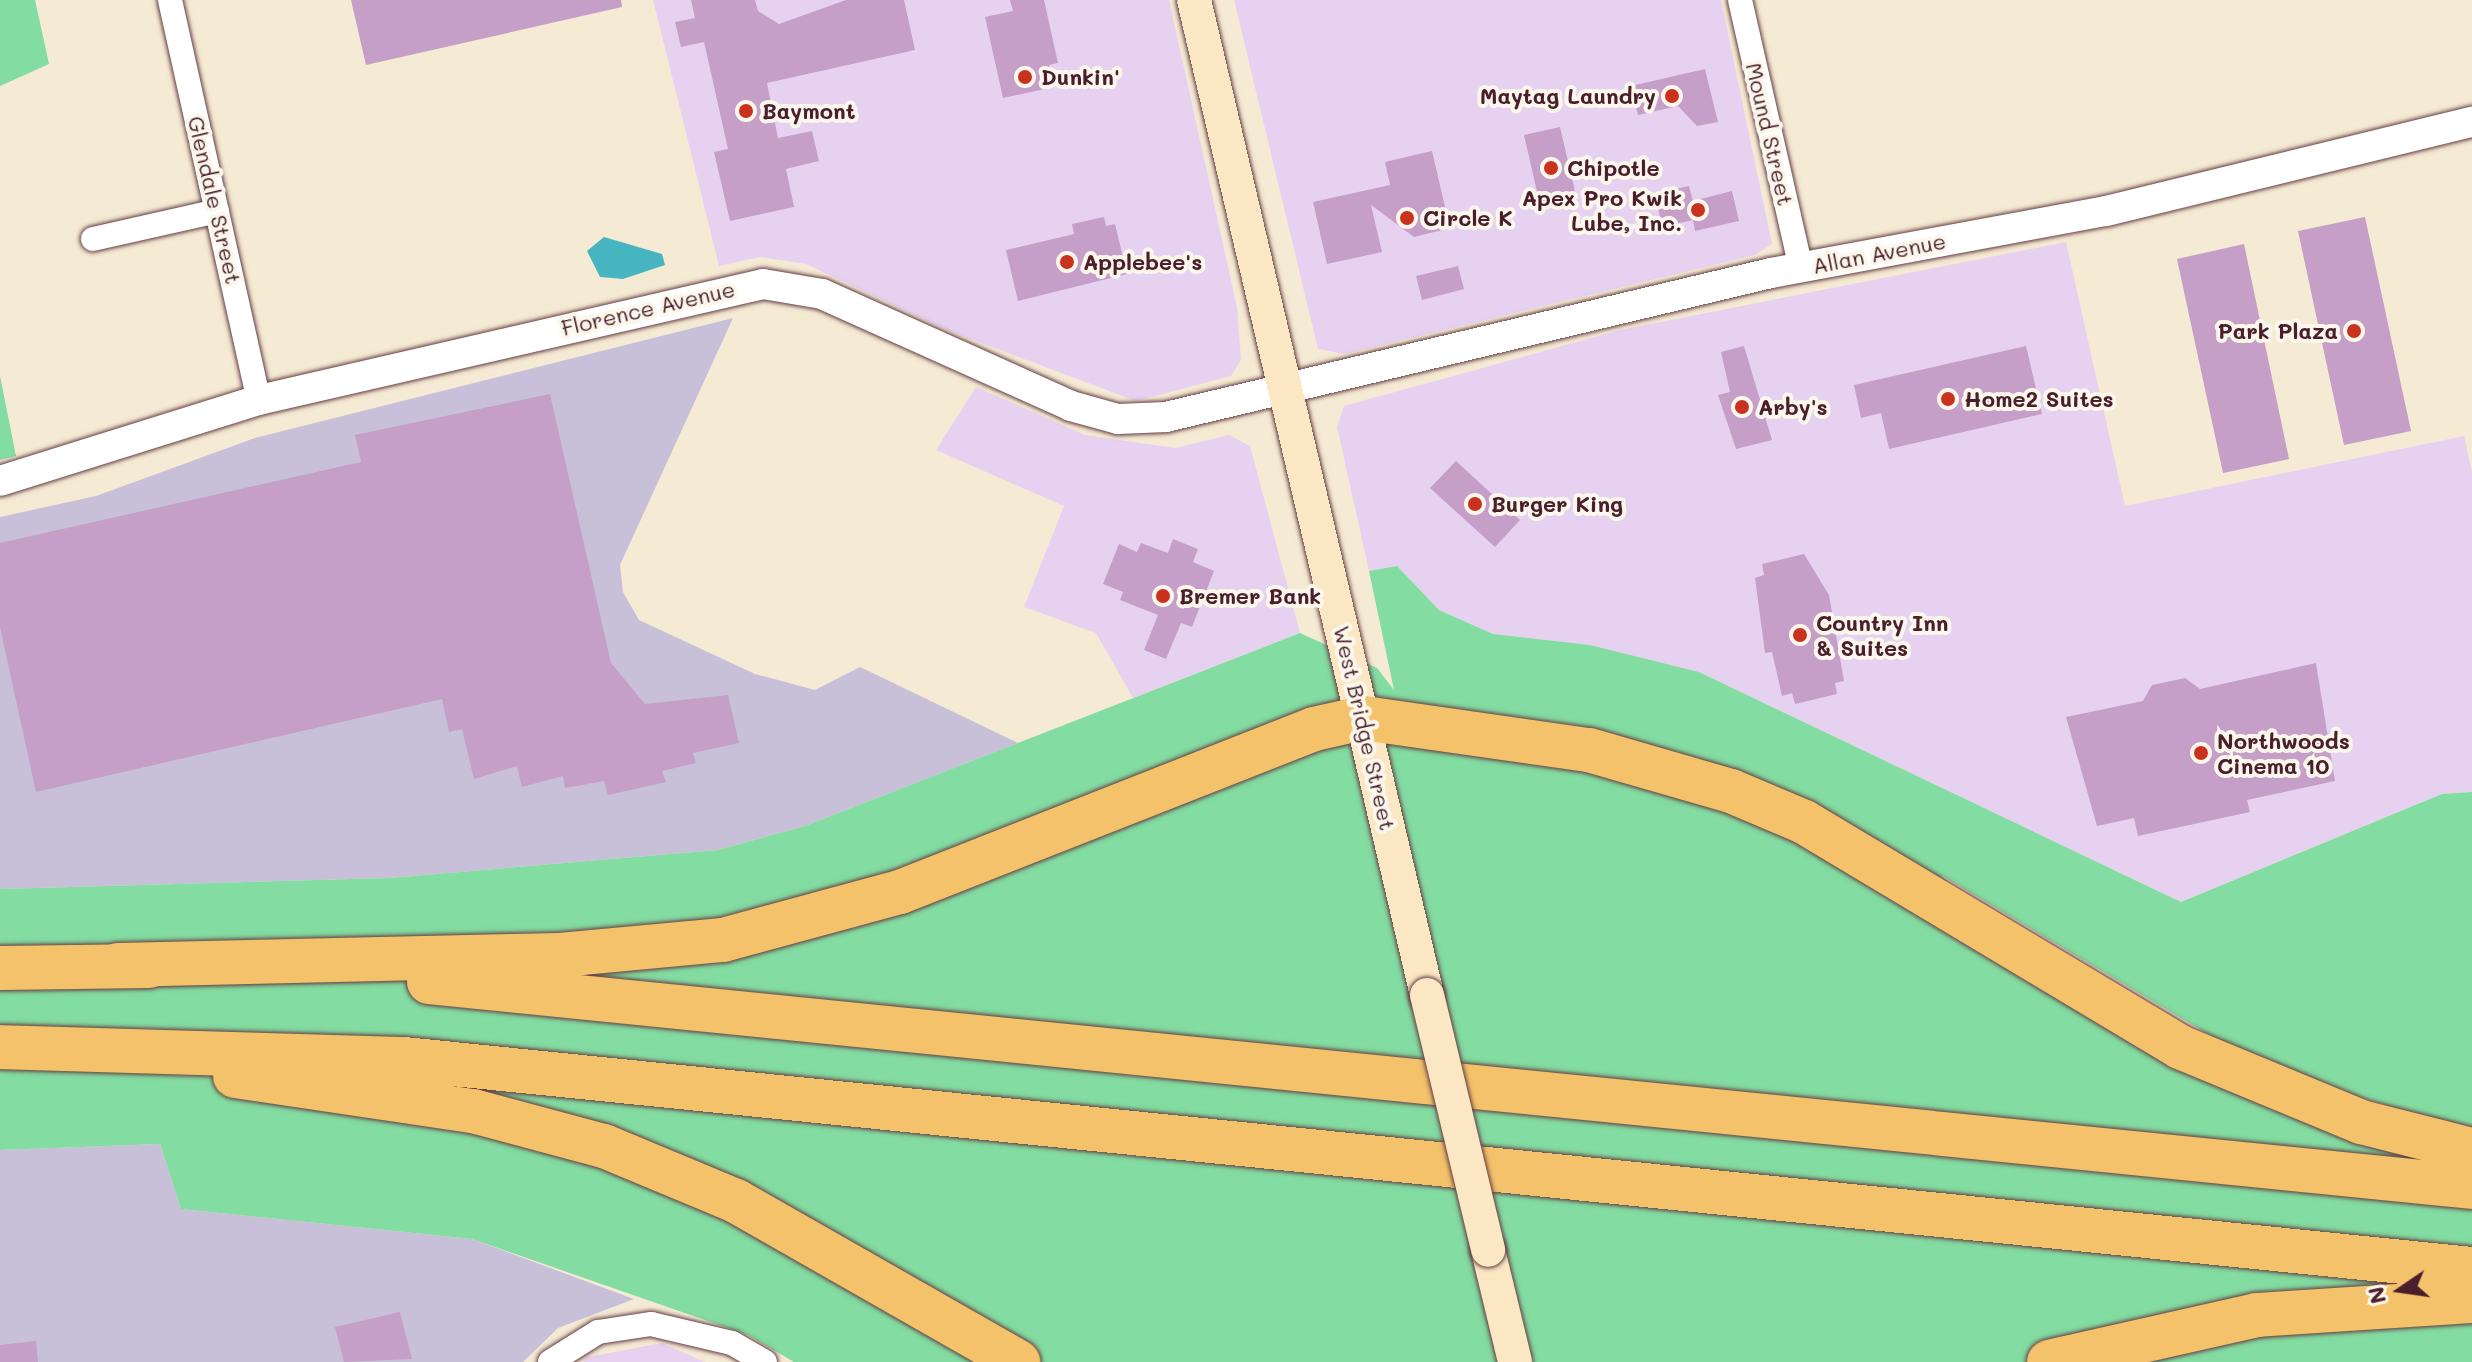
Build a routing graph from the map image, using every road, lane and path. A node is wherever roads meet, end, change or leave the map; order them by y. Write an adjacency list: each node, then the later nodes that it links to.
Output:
1 (170, 0): 5 (street, Glendale Street)
2 (1194, 0): 8 (main road, West Bridge Street)
3 (1740, 0): 7 (street, Mound Street)
4 (2472, 122): 7 (street, Allan Avenue)
5 (217, 211): 6 (street); 9 (street, Glendale Street)
6 (93, 239)
7 (1801, 268): 8 (street, Allan Avenue)
8 (1287, 390): 9 (street, Florence Avenue); 11 (main road, West Bridge Street)
9 (259, 400): 10 (street, Florence Avenue)
10 (0, 481)
11 (1363, 718): 12 (highway); 15 (highway); 22 (main road, West Bridge Street, bridge)
12 (118, 965): 13 (highway); 16 (highway)
13 (0, 968)
14 (9, 1047): 17 (highway); 21 (highway)
15 (2472, 1150)
16 (2472, 1187)
17 (2472, 1269)
18 (2472, 1301): 23 (highway)
19 (550, 1362): 20 (street)
20 (765, 1362)
21 (1018, 1362)
22 (1515, 1362)
23 (2049, 1362)

